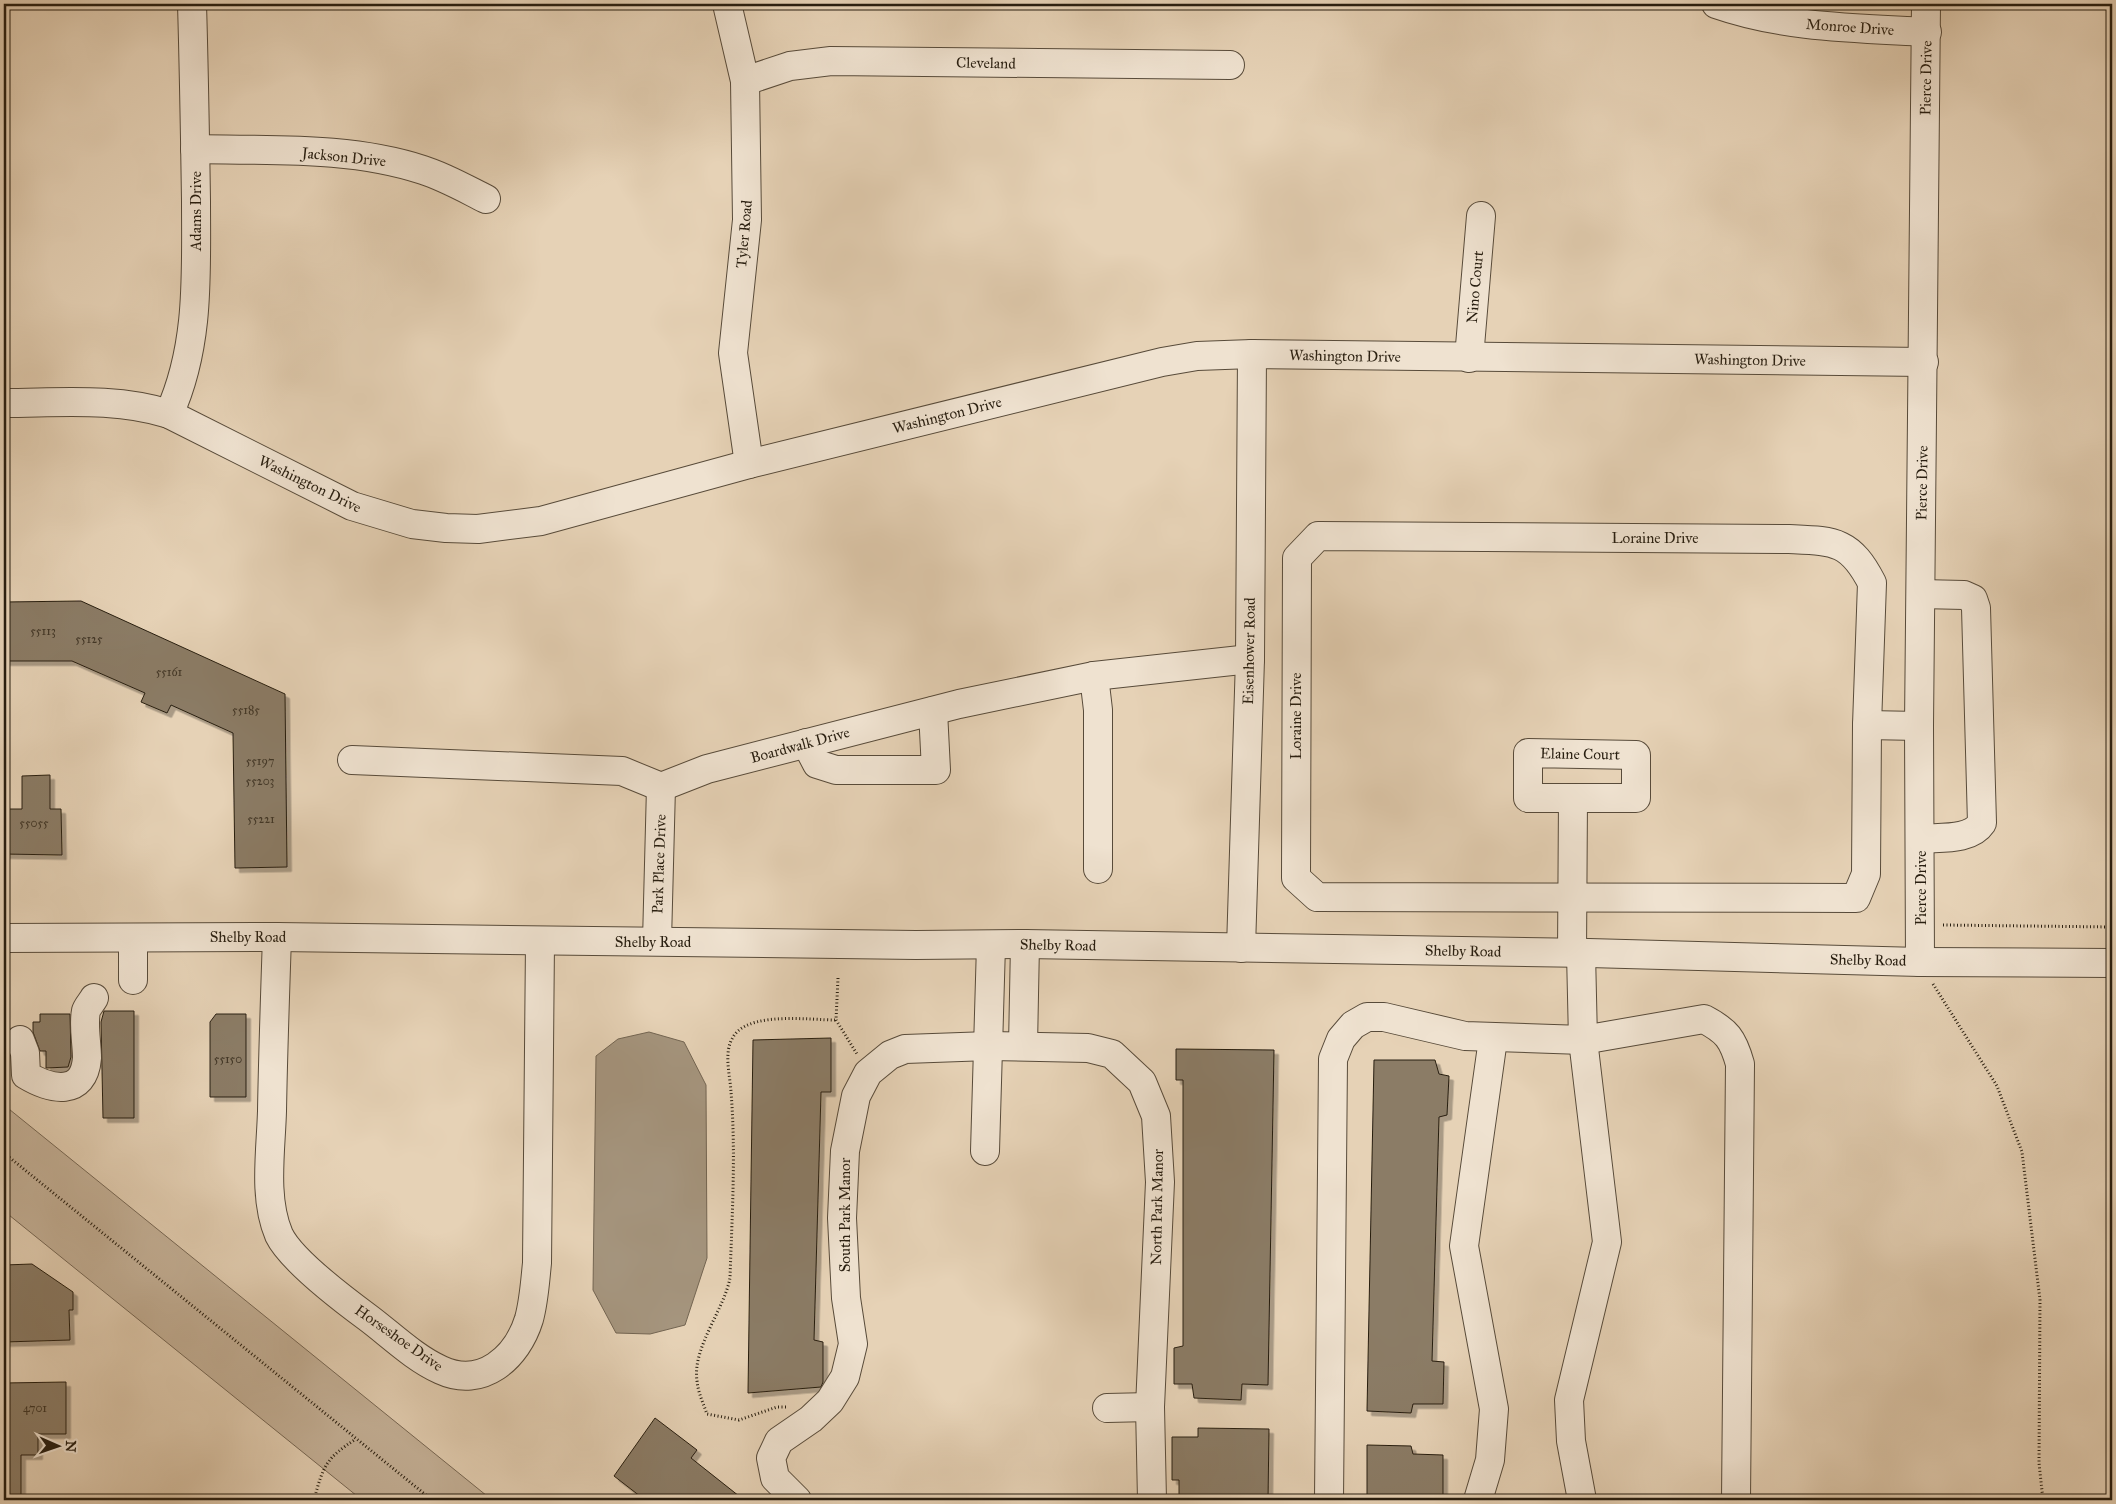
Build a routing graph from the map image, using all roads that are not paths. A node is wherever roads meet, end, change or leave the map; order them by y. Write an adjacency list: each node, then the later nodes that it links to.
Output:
1 (192, 4): 8 (street, Adams Drive)
2 (727, 4): 7 (street, Tyler Road)
3 (1716, 4): 5 (street, Monroe Drive)
4 (1926, 4): 5 (street, Pierce Drive)
5 (1927, 32): 13 (street, Pierce Drive)
6 (1230, 65): 7 (street, Cleveland)
7 (745, 81): 16 (street, Tyler Road)
8 (195, 149): 9 (street, Jackson Drive); 15 (street, Adams Drive)
9 (486, 199)
10 (1481, 216): 12 (street, Nino Court)
11 (1252, 354): 12 (street, Washington Drive); 16 (street, Washington Drive); 18 (street, Eisenhower Road)
12 (1469, 358): 13 (street, Washington Drive)
13 (1924, 362): 17 (street, Pierce Drive)
14 (4, 403): 15 (street, Washington Drive)
15 (169, 414): 16 (street, Washington Drive)
16 (749, 464)
17 (1921, 594): 22 (street, Pierce Drive); 27 (street)
18 (1250, 659): 19 (street, Boardwalk Drive); 37 (street, Eisenhower Road)
19 (1094, 676): 20 (street, Boardwalk Drive); 28 (street)
20 (933, 711): 23 (street, Boardwalk Drive); 23 (street)
21 (1867, 725): 22 (street); 29 (street, Loraine Drive); 29 (street, Loraine Drive)
22 (1919, 726): 27 (street, Pierce Drive)
23 (806, 743): 25 (street, Boardwalk Drive)
24 (352, 760): 25 (street)
25 (661, 788): 33 (street, Park Place Drive)
26 (1583, 799): 29 (street)
27 (1920, 839): 39 (street, Pierce Drive)
28 (1098, 869)
29 (1582, 899): 38 (street)
30 (276, 937): 32 (street, Shelby Road); 34 (street, Shelby Road); 34 (street, Horseshoe Drive)
31 (4, 938): 32 (street, Shelby Road)
32 (133, 938): 41 (street)
33 (656, 941): 34 (street, Shelby Road); 35 (street, Shelby Road)
34 (540, 942)
35 (991, 944): 36 (street, Shelby Road); 46 (street)
36 (1025, 944): 37 (street, Shelby Road); 47 (street)
37 (1241, 948): 38 (street, Shelby Road)
38 (1581, 953): 39 (street, Shelby Road); 45 (street)
39 (1920, 962): 40 (street, Shelby Road)
40 (2112, 963)
41 (133, 980)
42 (94, 998): 44 (street)
43 (1493, 1038): 45 (street); 53 (street); 54 (street)
44 (20, 1040)
45 (1583, 1040): 55 (street); 56 (street)
46 (989, 1046): 47 (street, North Park Manor); 48 (street); 51 (street, South Park Manor)
47 (1023, 1046): 49 (street, North Park Manor)
48 (985, 1151)
49 (1150, 1407): 50 (street); 52 (street, North Park Manor)
50 (1107, 1408)
51 (797, 1500)
52 (1152, 1500)
53 (1329, 1500)
54 (1478, 1500)
55 (1582, 1500)
56 (1736, 1500)

